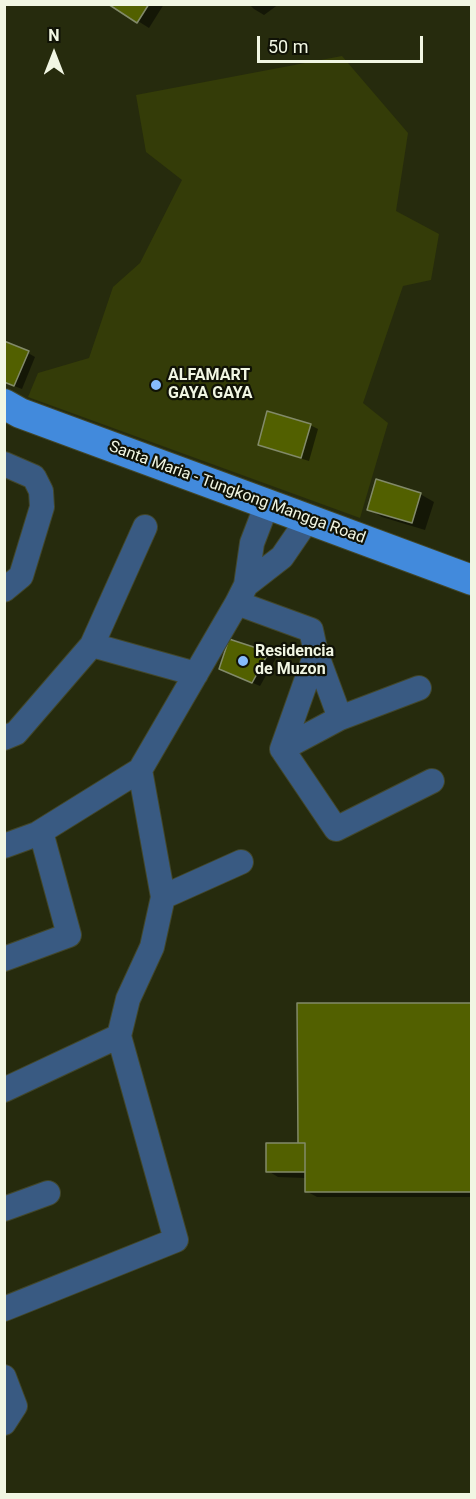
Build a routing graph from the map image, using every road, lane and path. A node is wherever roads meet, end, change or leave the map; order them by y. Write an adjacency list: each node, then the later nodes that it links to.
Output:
1 (4, 404): 3 (main road, Santa Maria - Tungkong Mangga Road)
2 (4, 464): 7 (street)
3 (267, 504): 4 (main road, Santa Maria - Tungkong Mangga Road); 8 (street)
4 (308, 519): 6 (main road, Santa Maria - Tungkong Mangga Road); 8 (street)
5 (146, 527): 9 (street)
6 (471, 580)
7 (4, 590)
8 (242, 594): 10 (street); 11 (street)
9 (92, 645): 11 (street); 14 (street)
10 (316, 654): 13 (street); 15 (street)
11 (196, 674): 16 (street)
12 (419, 688): 13 (street)
13 (340, 718): 15 (street)
14 (4, 738)
15 (282, 748): 17 (street)
16 (140, 770): 18 (street); 21 (street)
17 (432, 781)
18 (41, 832): 19 (street); 22 (street)
19 (4, 846)
20 (241, 862): 21 (street)
21 (163, 897): 23 (street)
22 (4, 959)
23 (119, 1036): 24 (street); 27 (street)
24 (4, 1090)
25 (48, 1194): 26 (street)
26 (4, 1209)
27 (4, 1309)
28 (4, 1377): 29 (street)
29 (4, 1423)

